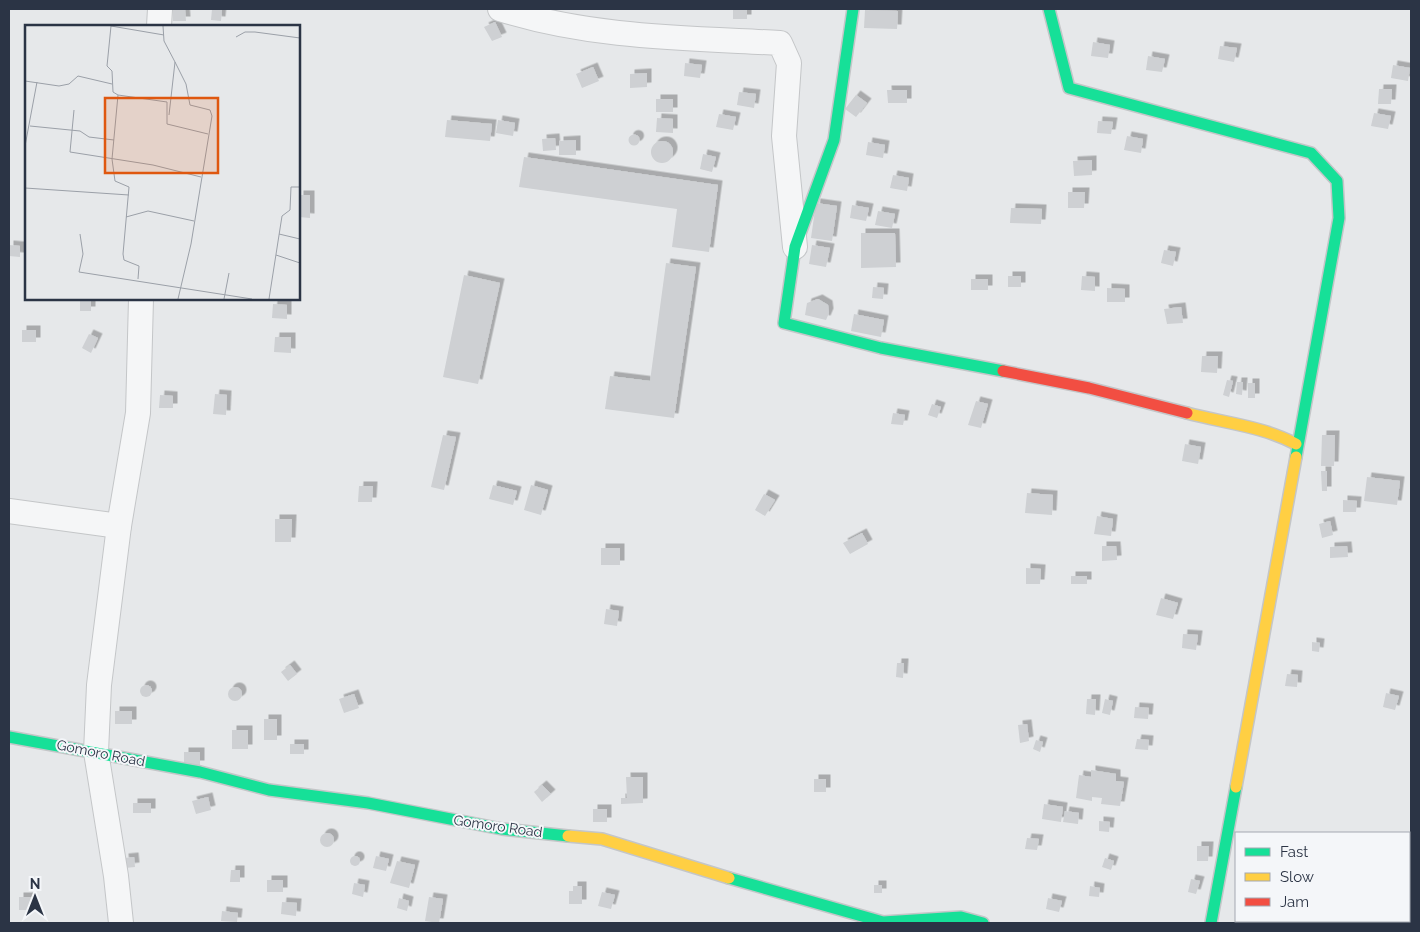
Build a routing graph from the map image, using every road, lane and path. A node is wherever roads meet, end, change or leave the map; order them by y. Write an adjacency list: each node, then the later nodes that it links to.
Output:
1 (160, 9): 5 (street)
2 (500, 9): 6 (street)
3 (853, 9): 6 (street)
4 (1049, 9): 8 (street)
5 (159, 25)
6 (795, 248): 8 (street)
7 (141, 300): 10 (street)
8 (1296, 444): 15 (street)
9 (9, 511): 10 (street)
10 (119, 526): 12 (street)
11 (9, 736): 12 (street, Gomoro Road)
12 (96, 752): 13 (street); 14 (street, Gomoro Road)
13 (121, 923)
14 (982, 923)
15 (1211, 923)

